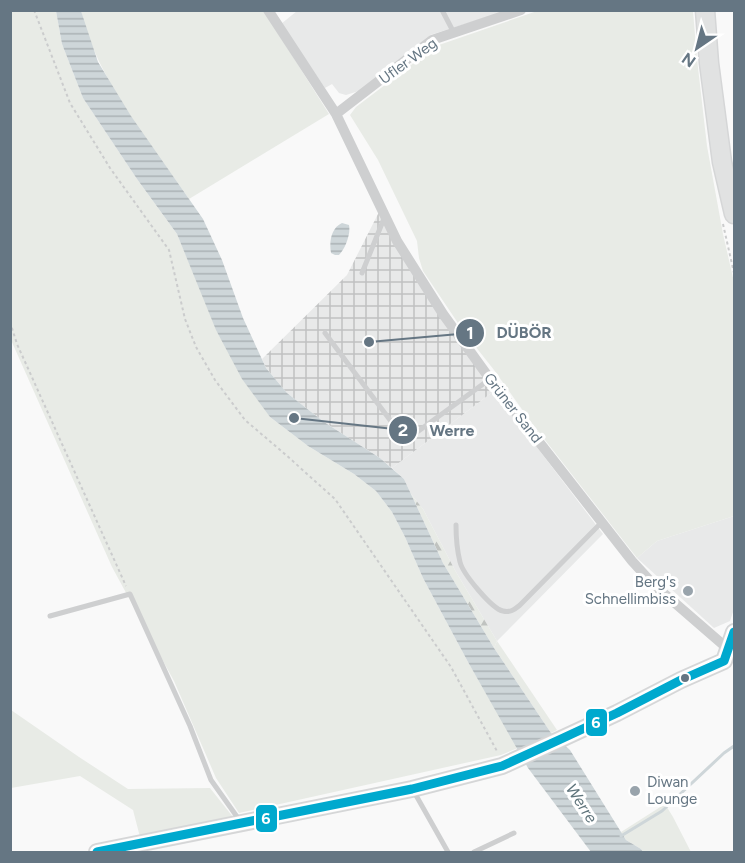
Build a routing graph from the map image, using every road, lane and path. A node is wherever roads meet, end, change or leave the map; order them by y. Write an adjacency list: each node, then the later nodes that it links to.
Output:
1 (34, 10): 20 (path)
2 (268, 10): 7 (street, Grüner Sand)
3 (442, 10): 6 (lane)
4 (521, 10): 6 (street, Ufler Weg)
5 (705, 10): 8 (main road)
6 (454, 33): 7 (street, Ufler Weg)
7 (336, 114): 9 (street, Grüner Sand)
8 (735, 214)
9 (385, 215): 10 (lane); 13 (street, Grüner Sand)
10 (362, 273)
11 (10, 322): 16 (path)
12 (325, 333): 13 (lane)
13 (490, 379): 14 (street, Grüner Sand)
14 (602, 522): 15 (lane); 19 (street, Grüner Sand)
15 (456, 525)
16 (129, 594): 17 (lane); 22 (lane)
17 (51, 616)
18 (735, 632): 19 (main road)
19 (729, 659): 20 (main road)
20 (502, 765): 21 (main road)
21 (412, 789): 22 (main road); 25 (lane)
22 (241, 823): 24 (main road)
23 (514, 833): 26 (lane)
24 (97, 852)
25 (448, 852)
26 (474, 852)

